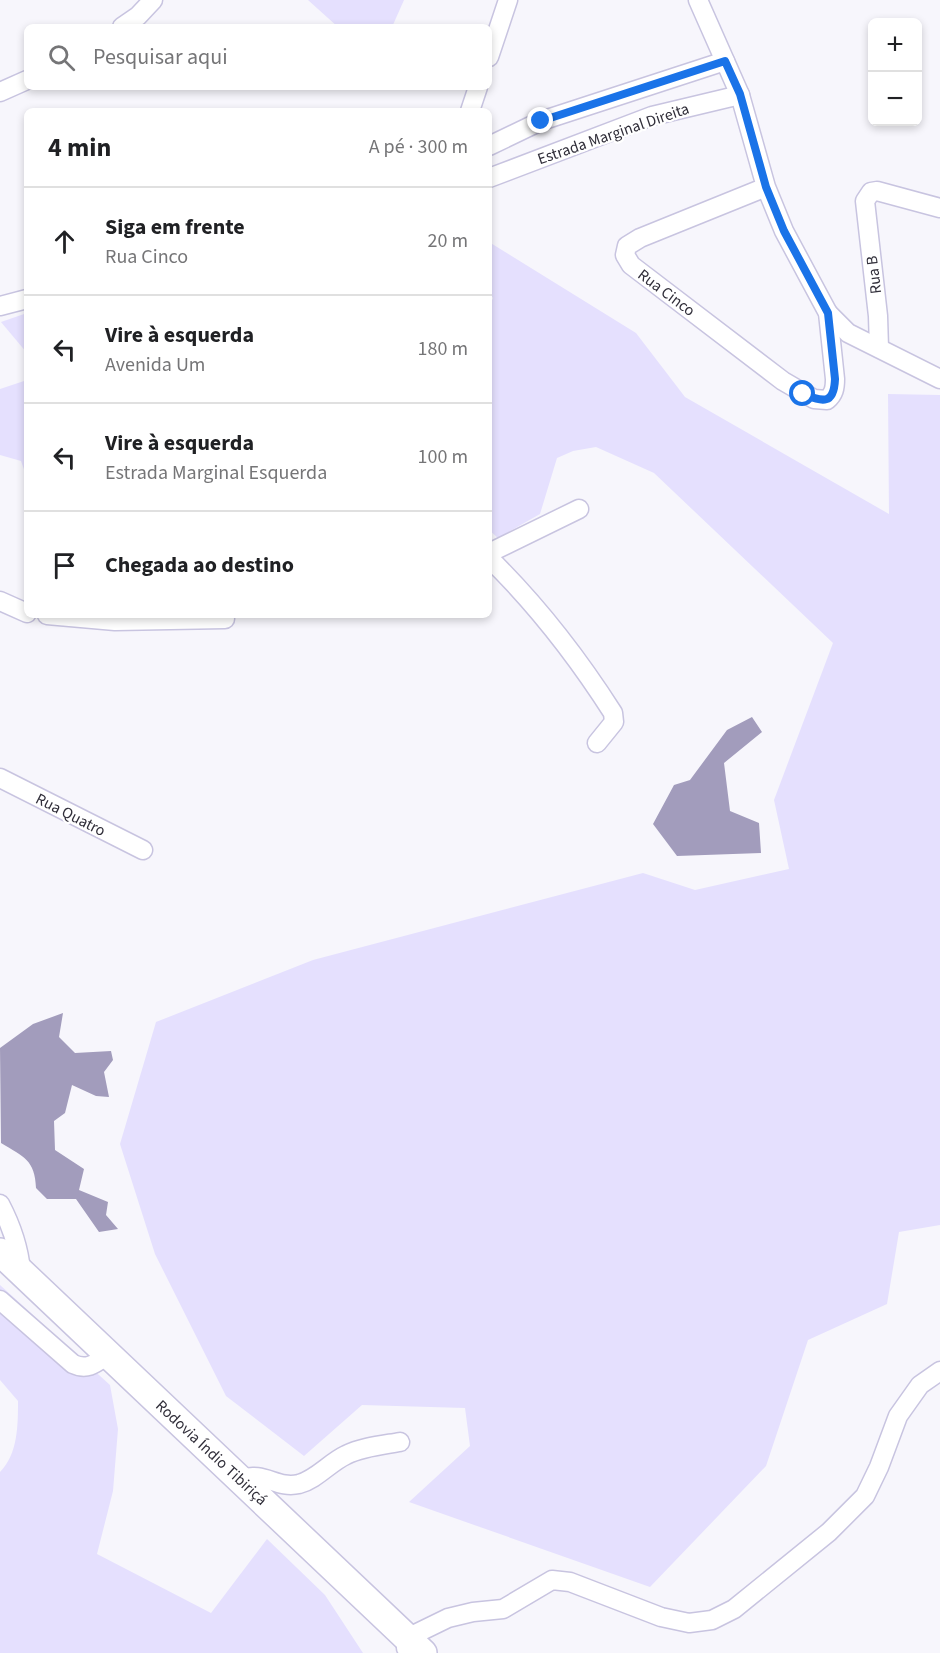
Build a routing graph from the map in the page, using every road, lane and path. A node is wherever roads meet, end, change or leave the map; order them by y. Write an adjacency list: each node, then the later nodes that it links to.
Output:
1 (153, 0): 4 (street)
2 (508, 0): 5 (street)
3 (698, 0): 6 (street)
4 (126, 24)
5 (492, 48)
6 (725, 61): 10 (street); 12 (street)
7 (24, 81): 9 (street)
8 (477, 90): 11 (street)
9 (0, 92)
10 (740, 94): 13 (street, Estrada Marginal Direita); 14 (street)
11 (471, 108)
12 (492, 145)
13 (492, 177)
14 (766, 187): 18 (street); 18 (street, Rua Cinco)
15 (940, 208): 19 (street, Rua B)
16 (24, 300): 17 (street)
17 (0, 306)
18 (828, 313): 19 (street)
19 (879, 348): 20 (street)
20 (940, 379)
21 (579, 509): 22 (street)
22 (492, 552)
23 (492, 561): 28 (street)
24 (0, 602): 25 (street)
25 (24, 612)
26 (84, 618): 27 (street)
27 (225, 619)
28 (597, 743)
29 (0, 778): 30 (street, Rua Quatro)
30 (143, 850)
31 (0, 1204): 33 (street)
32 (0, 1252): 33 (highway, Rodovia Índio Tibiriçá)
33 (21, 1271): 35 (highway, Rodovia Índio Tibiriçá)
34 (0, 1300): 35 (street)
35 (109, 1354): 38 (highway, Rodovia Índio Tibiriçá)
36 (940, 1371): 39 (street)
37 (400, 1442): 38 (street)
38 (240, 1479): 39 (highway, Rodovia Índio Tibiriçá)
39 (412, 1648)

